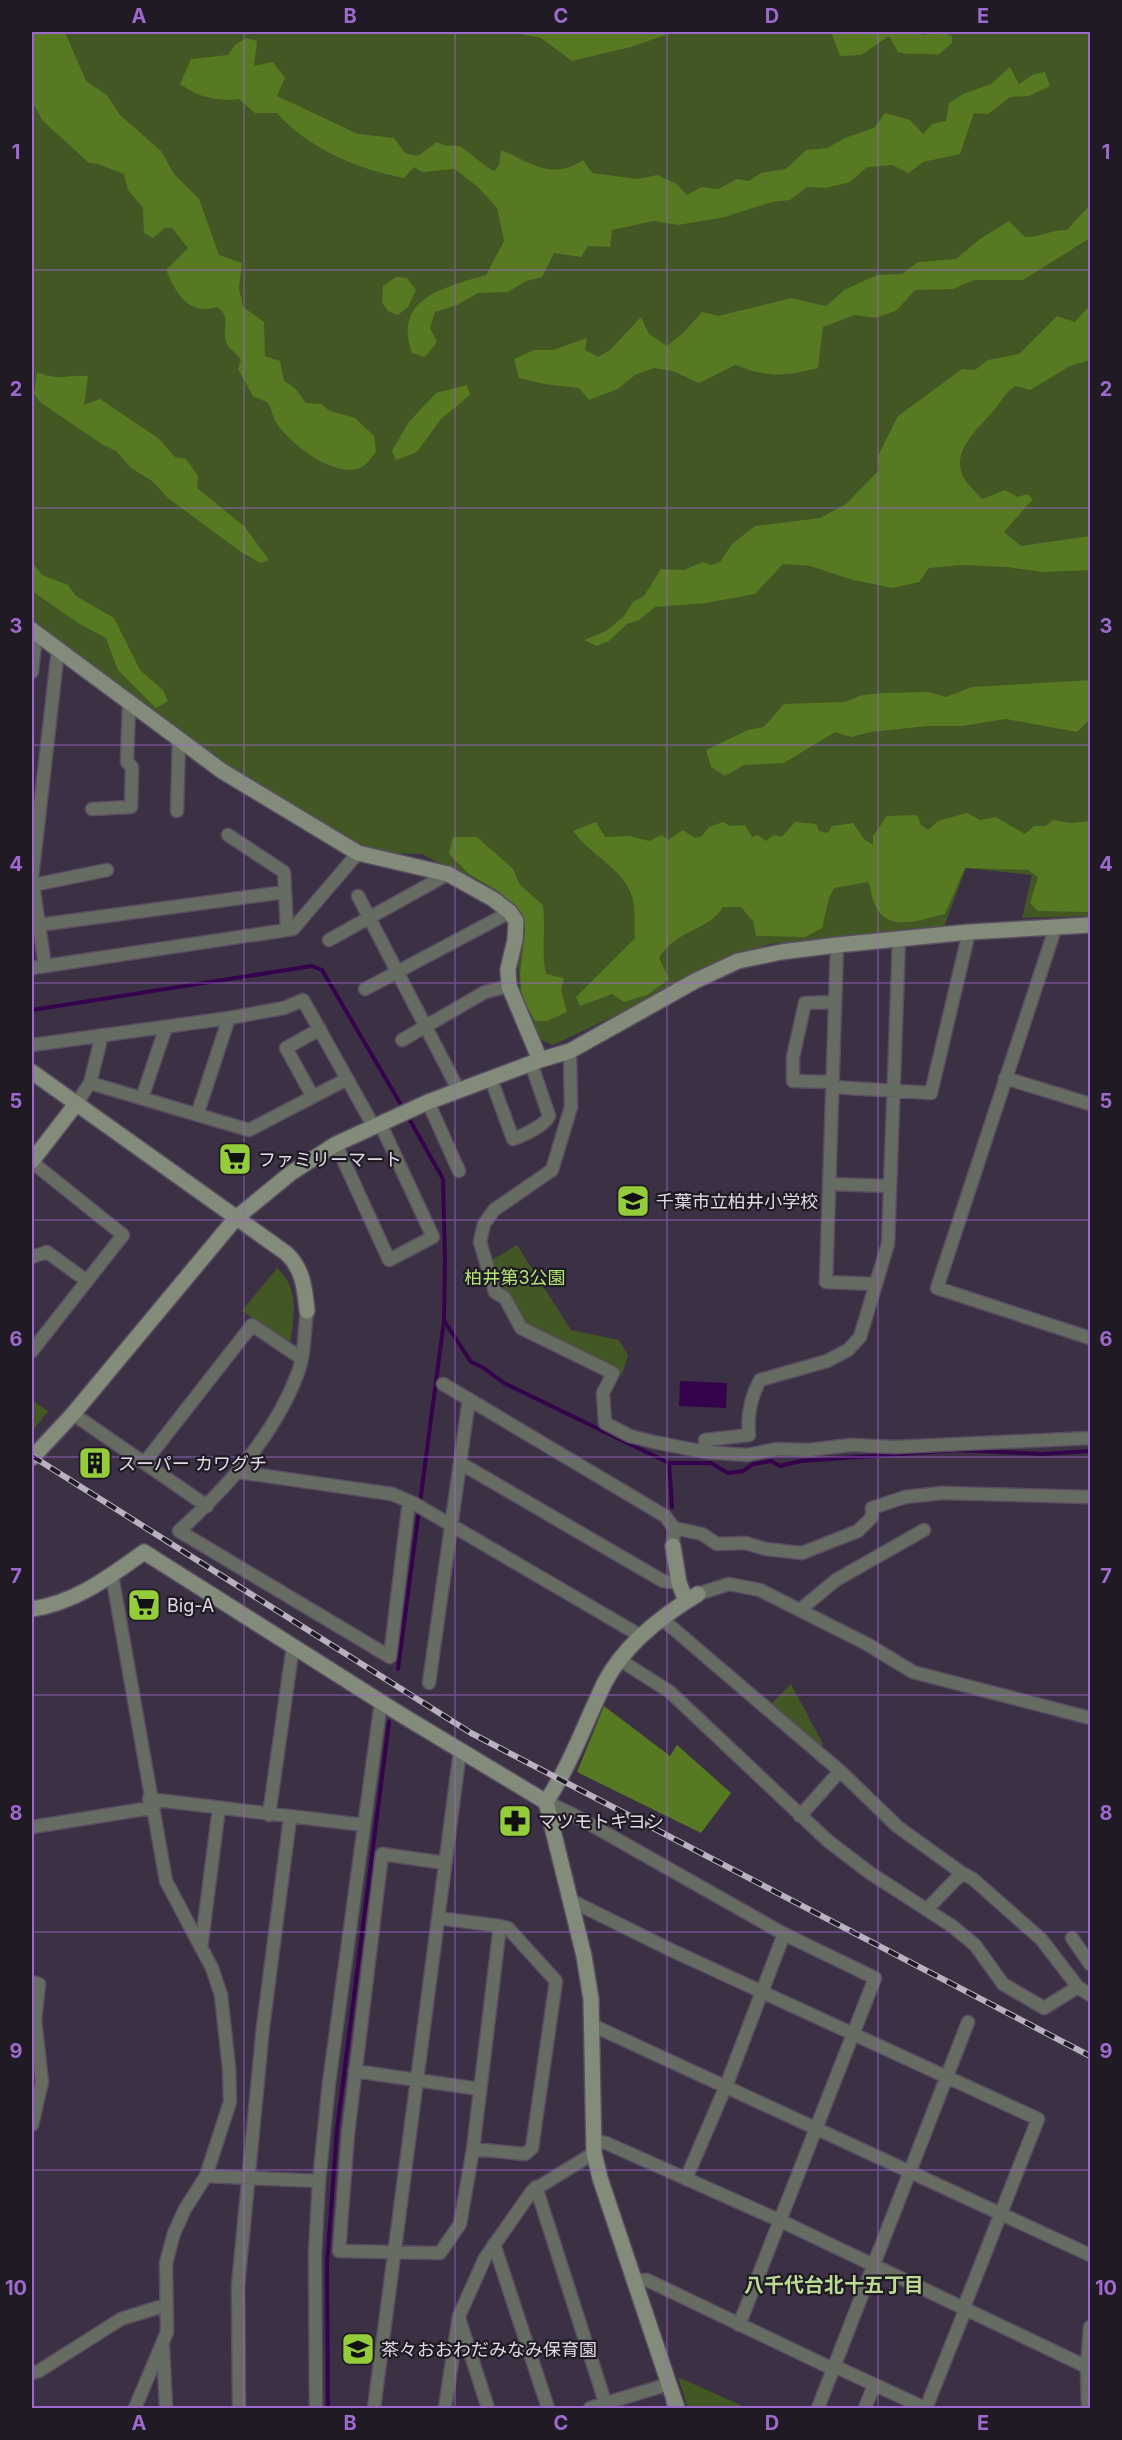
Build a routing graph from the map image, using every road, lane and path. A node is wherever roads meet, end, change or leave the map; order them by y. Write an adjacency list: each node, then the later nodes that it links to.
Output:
1 (34, 632): 2 (street); 3 (street)
2 (58, 650): 4 (street); 12 (street)
3 (32, 668)
4 (129, 703): 5 (street); 6 (street)
5 (179, 738): 7 (street); 9 (street)
6 (92, 809)
7 (177, 812)
8 (228, 835): 13 (street)
9 (357, 854): 11 (street); 20 (street)
10 (106, 870): 12 (street)
11 (448, 874): 15 (street); 16 (street)
12 (33, 885): 18 (street)
13 (285, 892): 18 (street); 20 (street)
14 (358, 896): 16 (street)
15 (510, 912): 27 (street); 28 (street)
16 (370, 919): 23 (street); 27 (street)
17 (1090, 925): 19 (street)
18 (39, 926): 25 (street)
19 (1056, 926): 21 (street); 42 (street)
20 (287, 930): 25 (street)
21 (969, 932): 22 (street); 46 (street)
22 (899, 939): 24 (street); 46 (street)
23 (329, 940)
24 (837, 945): 30 (street); 38 (street)
25 (45, 966): 26 (street)
26 (32, 968)
27 (398, 972): 29 (street); 33 (street)
28 (509, 987): 33 (street); 39 (street)
29 (365, 989)
30 (835, 1002): 45 (street); 45 (street)
31 (229, 1018): 32 (street); 34 (street); 53 (street)
32 (166, 1027): 35 (street); 49 (street)
33 (426, 1027): 36 (street); 47 (street)
34 (320, 1029): 43 (street); 48 (street)
35 (102, 1035): 37 (street); 44 (street)
36 (402, 1040)
37 (32, 1045)
38 (570, 1051): 39 (street); 72 (street)
39 (536, 1061): 41 (street); 41 (street)
40 (32, 1072): 51 (street)
41 (490, 1078): 47 (street)
42 (1005, 1078): 52 (street); 65 (street)
43 (347, 1079): 48 (street); 54 (street)
44 (90, 1083): 49 (street); 51 (street)
45 (832, 1084): 46 (street); 58 (street)
46 (893, 1090): 59 (street)
47 (459, 1091): 50 (street)
48 (313, 1097): 53 (street)
49 (142, 1098): 53 (street)
50 (428, 1102): 54 (street); 57 (street)
51 (76, 1104): 56 (street); 60 (street)
52 (1090, 1104)
53 (197, 1115)
54 (377, 1125): 55 (street); 55 (street)
55 (336, 1144): 60 (street)
56 (32, 1162): 62 (street)
57 (459, 1172)
58 (829, 1184): 59 (street); 63 (street)
59 (890, 1186): 63 (street)
60 (236, 1218): 64 (street); 70 (street)
61 (32, 1257): 62 (street)
62 (87, 1281): 66 (street)
63 (876, 1284): 72 (street)
64 (307, 1311): 67 (street)
65 (1090, 1338)
66 (32, 1351)
67 (301, 1358): 74 (street); 76 (street)
68 (443, 1384): 69 (street)
69 (469, 1399): 75 (street); 81 (street)
70 (73, 1414): 73 (street); 74 (street)
71 (1090, 1438): 72 (street)
72 (705, 1452)
73 (32, 1458)
74 (145, 1462): 79 (street)
75 (460, 1463): 80 (street); 85 (street)
76 (238, 1472): 78 (street); 79 (street)
77 (1090, 1497): 81 (street)
78 (412, 1503): 79 (street); 80 (street)
79 (207, 1506)
80 (451, 1525): 90 (street); 93 (street)
81 (674, 1528): 83 (street)
82 (924, 1530): 88 (street)
83 (673, 1546): 85 (street)
84 (112, 1575): 87 (street); 91 (street); 99 (street)
85 (679, 1583): 86 (street)
86 (692, 1598): 88 (street); 89 (street)
87 (32, 1609)
88 (801, 1609): 95 (street)
89 (662, 1619): 90 (street); 97 (street)
90 (641, 1636): 92 (street)
91 (293, 1646): 94 (street); 101 (street)
92 (620, 1660): 98 (street); 102 (street)
93 (429, 1683)
94 (381, 1702): 96 (street); 104 (street)
95 (1090, 1718)
96 (460, 1751): 98 (street); 106 (street)
97 (840, 1771): 102 (street); 107 (street)
98 (546, 1802): 108 (street); 112 (street)
99 (150, 1804): 100 (street); 105 (street); 114 (street)
100 (219, 1808): 101 (street); 114 (street)
101 (269, 1815): 103 (street)
102 (800, 1816): 109 (street)
103 (290, 1818): 104 (street); 134 (street)
104 (364, 1825): 136 (street)
105 (32, 1827)
106 (445, 1863): 110 (street); 123 (street)
107 (962, 1874): 109 (street); 117 (street)
108 (570, 1900): 118 (street); 121 (street)
109 (927, 1909): 117 (street)
110 (438, 1918): 111 (street); 125 (street)
111 (500, 1926): 127 (street); 131 (street)
112 (784, 1934): 118 (street); 122 (street)
113 (1072, 1938): 115 (street)
114 (201, 1948): 133 (street)
115 (1090, 1964)
116 (32, 1982): 128 (street)
117 (1078, 1987): 119 (street)
118 (762, 1992): 122 (street); 126 (street)
119 (1090, 1995)
120 (968, 2022): 124 (street)
121 (592, 2025): 126 (street); 130 (street)
122 (853, 2034): 124 (street); 129 (street)
123 (356, 2071): 125 (street); 141 (street)
124 (946, 2076): 132 (street); 138 (street)
125 (417, 2080): 127 (street); 141 (street)
126 (726, 2085): 129 (street); 135 (street)
127 (480, 2089): 131 (street)
128 (32, 2125)
129 (817, 2128): 132 (street); 139 (street)
130 (594, 2147): 135 (street); 137 (street); 144 (street)
131 (473, 2149): 141 (street)
132 (909, 2171): 138 (street); 143 (street)
133 (206, 2176): 134 (street); 145 (street)
134 (250, 2177): 136 (street); 160 (street)
135 (686, 2179): 139 (street)
136 (319, 2181): 161 (street)
137 (536, 2187): 140 (street); 157 (street)
138 (1001, 2213): 142 (street); 146 (street)
139 (781, 2221): 143 (street); 148 (street)
140 (494, 2244): 147 (street); 165 (street)
141 (394, 2252): 162 (street)
142 (1090, 2255)
143 (873, 2265): 146 (street); 151 (street)
144 (635, 2280): 148 (street); 154 (street)
145 (166, 2305): 150 (street); 153 (street)
146 (965, 2308): 152 (street); 170 (street)
147 (459, 2316): 163 (street); 164 (street)
148 (740, 2325): 151 (street)
149 (1090, 2330): 152 (street)
150 (163, 2342): 158 (street); 159 (street)
151 (833, 2367): 155 (street); 168 (street)
152 (1087, 2367): 156 (street)
153 (32, 2373)
154 (669, 2384): 157 (street); 167 (street)
155 (874, 2385): 169 (street); 170 (street)
156 (1089, 2403)
157 (606, 2406): 166 (street)
158 (135, 2409)
159 (166, 2409)
160 (239, 2409)
161 (316, 2409)
162 (374, 2409)
163 (446, 2409)
164 (488, 2409)
165 (548, 2409)
166 (590, 2409)
167 (677, 2409)
168 (818, 2409)
169 (865, 2409)
170 (925, 2409)

